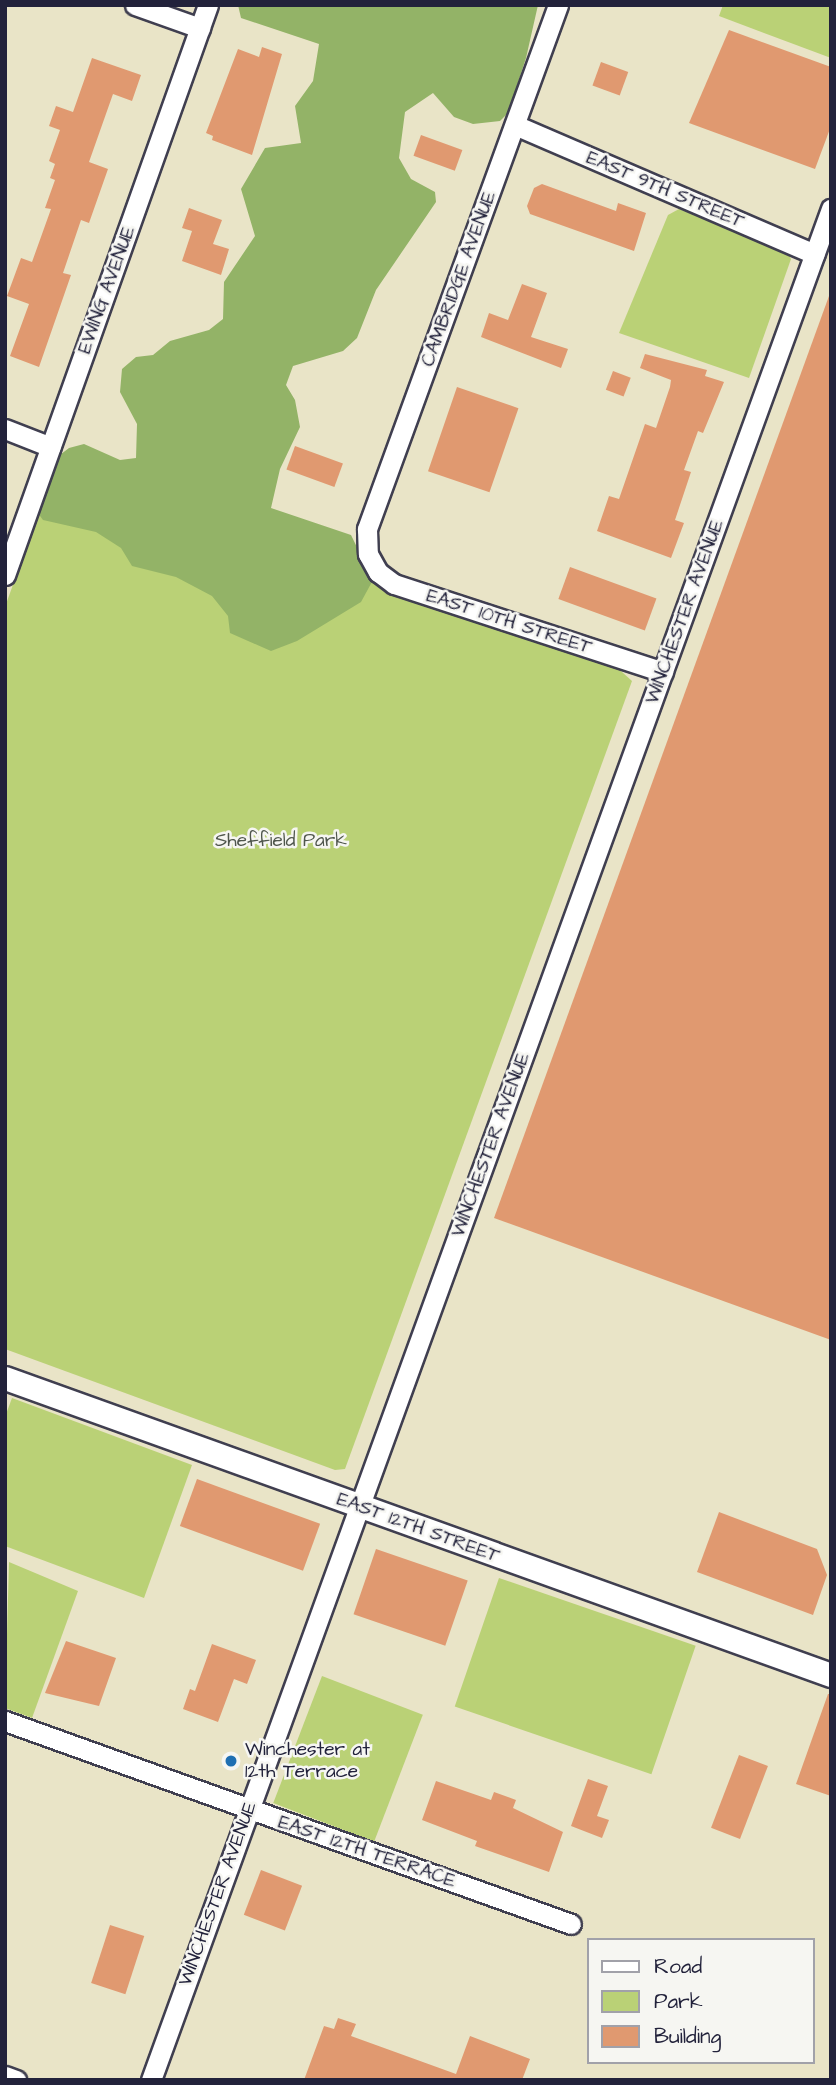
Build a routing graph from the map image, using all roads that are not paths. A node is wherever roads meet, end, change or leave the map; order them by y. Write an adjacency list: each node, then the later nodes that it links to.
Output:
1 (135, 5): 4 (street)
2 (208, 5): 4 (street, EWING AVENUE)
3 (558, 5): 5 (street, CAMBRIDGE AVENUE)
4 (200, 28): 9 (street, EWING AVENUE)
5 (516, 125): 7 (street, EAST 9TH STREET); 10 (street, CAMBRIDGE AVENUE)
6 (831, 209): 7 (street, WINCHESTER AVENUE)
7 (814, 254): 12 (street, WINCHESTER AVENUE)
8 (5, 429): 9 (street)
9 (51, 447): 11 (street, EWING AVENUE)
10 (368, 554): 12 (street, EAST 10TH STREET)
11 (5, 575)
12 (663, 672): 14 (street, WINCHESTER AVENUE)
13 (5, 1378): 14 (street, EAST 12TH STREET)
14 (358, 1507): 15 (street, EAST 12TH STREET); 17 (street, WINCHESTER AVENUE)
15 (831, 1675)
16 (5, 1721): 17 (street, EAST 12TH TERRACE)
17 (248, 1810): 18 (street, EAST 12TH TERRACE); 21 (street, WINCHESTER AVENUE)
18 (571, 1924)
19 (5, 2076): 20 (street)
20 (16, 2080)
21 (150, 2080)

